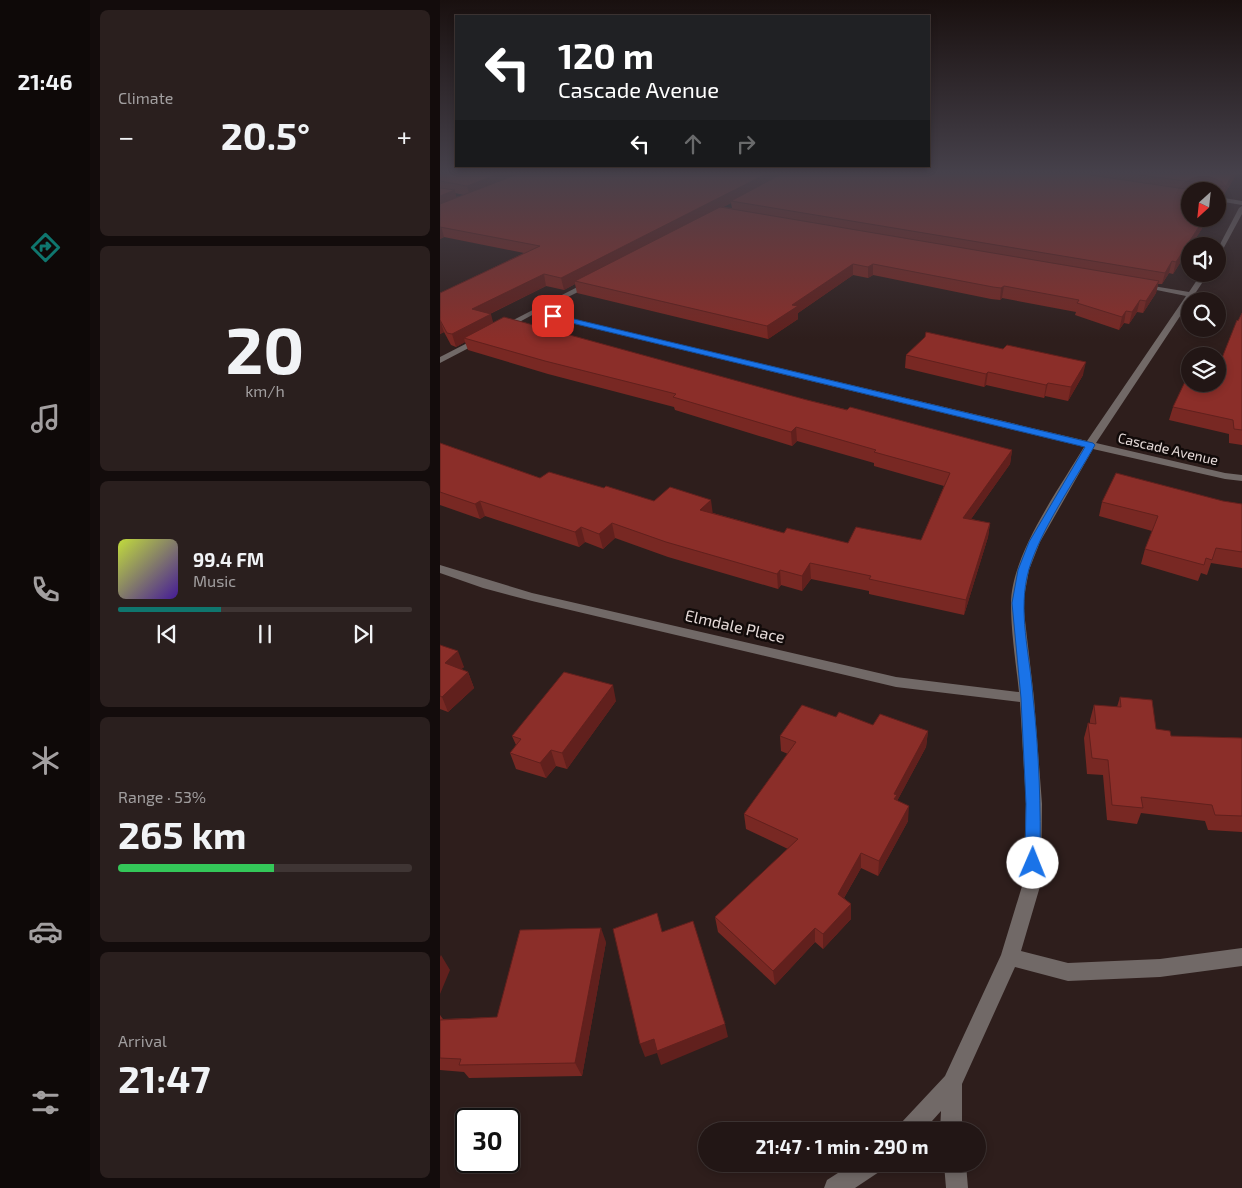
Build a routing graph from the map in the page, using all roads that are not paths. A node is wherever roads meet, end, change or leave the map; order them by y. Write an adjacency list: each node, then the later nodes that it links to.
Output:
1 (602, 276): 5 (street)
2 (1132, 284): 3 (street)
3 (1181, 292)
4 (1181, 308): 7 (street)
5 (534, 312): 6 (street); 7 (street, Cascade Avenue)
6 (440, 360)
7 (1090, 445): 8 (street, Cascade Avenue); 10 (street)
8 (1242, 478)
9 (440, 569): 10 (street, Elmdale Place)
10 (1027, 698): 11 (street)
11 (1010, 957): 12 (street); 13 (street)
12 (1242, 957)
13 (952, 1083): 14 (street); 15 (street)
14 (917, 1122)
15 (951, 1122)
16 (859, 1172): 18 (street)
17 (955, 1172): 19 (street)
18 (835, 1188)
19 (957, 1188)

